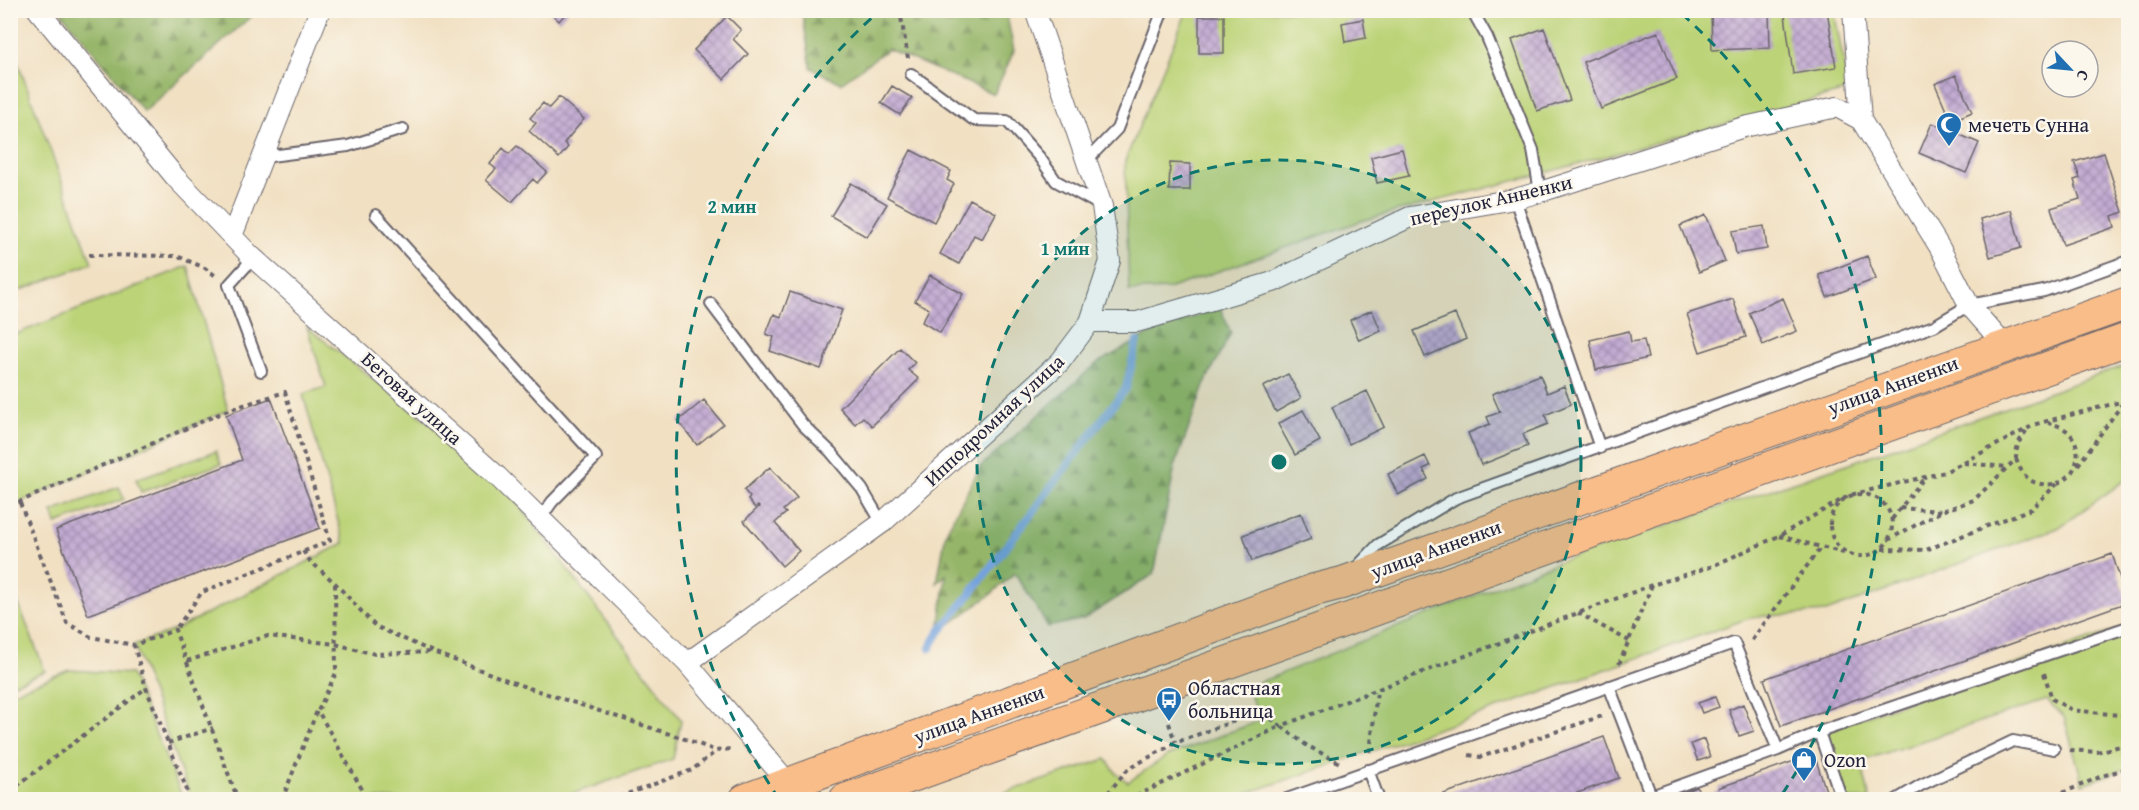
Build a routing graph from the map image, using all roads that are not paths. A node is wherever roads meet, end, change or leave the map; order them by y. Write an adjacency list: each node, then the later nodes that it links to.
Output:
1 (38, 10): 16 (street, Беговая улица)
2 (320, 10): 10 (street)
3 (1035, 10): 11 (street, Ипподромная улица)
4 (1163, 10): 11 (lane)
5 (1472, 10): 12 (lane)
6 (1853, 10): 8 (street)
7 (911, 74): 14 (lane)
8 (1861, 120): 12 (street, переулок Анненки); 21 (street)
9 (403, 129): 10 (lane)
10 (263, 157): 16 (street)
11 (1087, 160): 14 (street, Ипподромная улица)
12 (1540, 192): 13 (street, переулок Анненки)
13 (1515, 199): 22 (street, переулок Анненки); 26 (lane)
14 (1102, 206): 22 (street, Ипподромная улица)
15 (376, 215): 27 (lane)
16 (232, 236): 17 (street, Беговая улица)
17 (250, 255): 25 (lane); 27 (street, Беговая улица)
18 (2128, 261): 21 (lane)
19 (2128, 303): 24 (main road, улица Анненки)
20 (711, 304): 28 (lane)
21 (1969, 305): 24 (street); 26 (lane)
22 (1090, 322): 28 (street, Ипподромная улица)
23 (2128, 339): 40 (main road, улица Анненки)
24 (2005, 345): 29 (main road, улица Анненки)
25 (261, 371)
26 (1600, 448): 29 (lane)
27 (540, 519): 31 (street, Беговая улица)
28 (882, 523): 31 (street, Ипподромная улица)
29 (1342, 583): 37 (main road, улица Анненки)
30 (2128, 627): 33 (lane)
31 (687, 663): 37 (street, Беговая улица)
32 (1609, 687): 35 (lane); 36 (lane); 38 (lane)
33 (1819, 732): 35 (lane); 43 (lane)
34 (2054, 749): 44 (lane)
35 (1778, 750): 38 (lane)
36 (1364, 772): 41 (lane); 42 (lane)
37 (789, 783): 39 (main road, улица Анненки)
38 (1646, 798)
39 (745, 800)
40 (845, 800)
41 (1284, 800)
42 (1378, 800)
43 (1842, 800)
44 (1896, 800)

